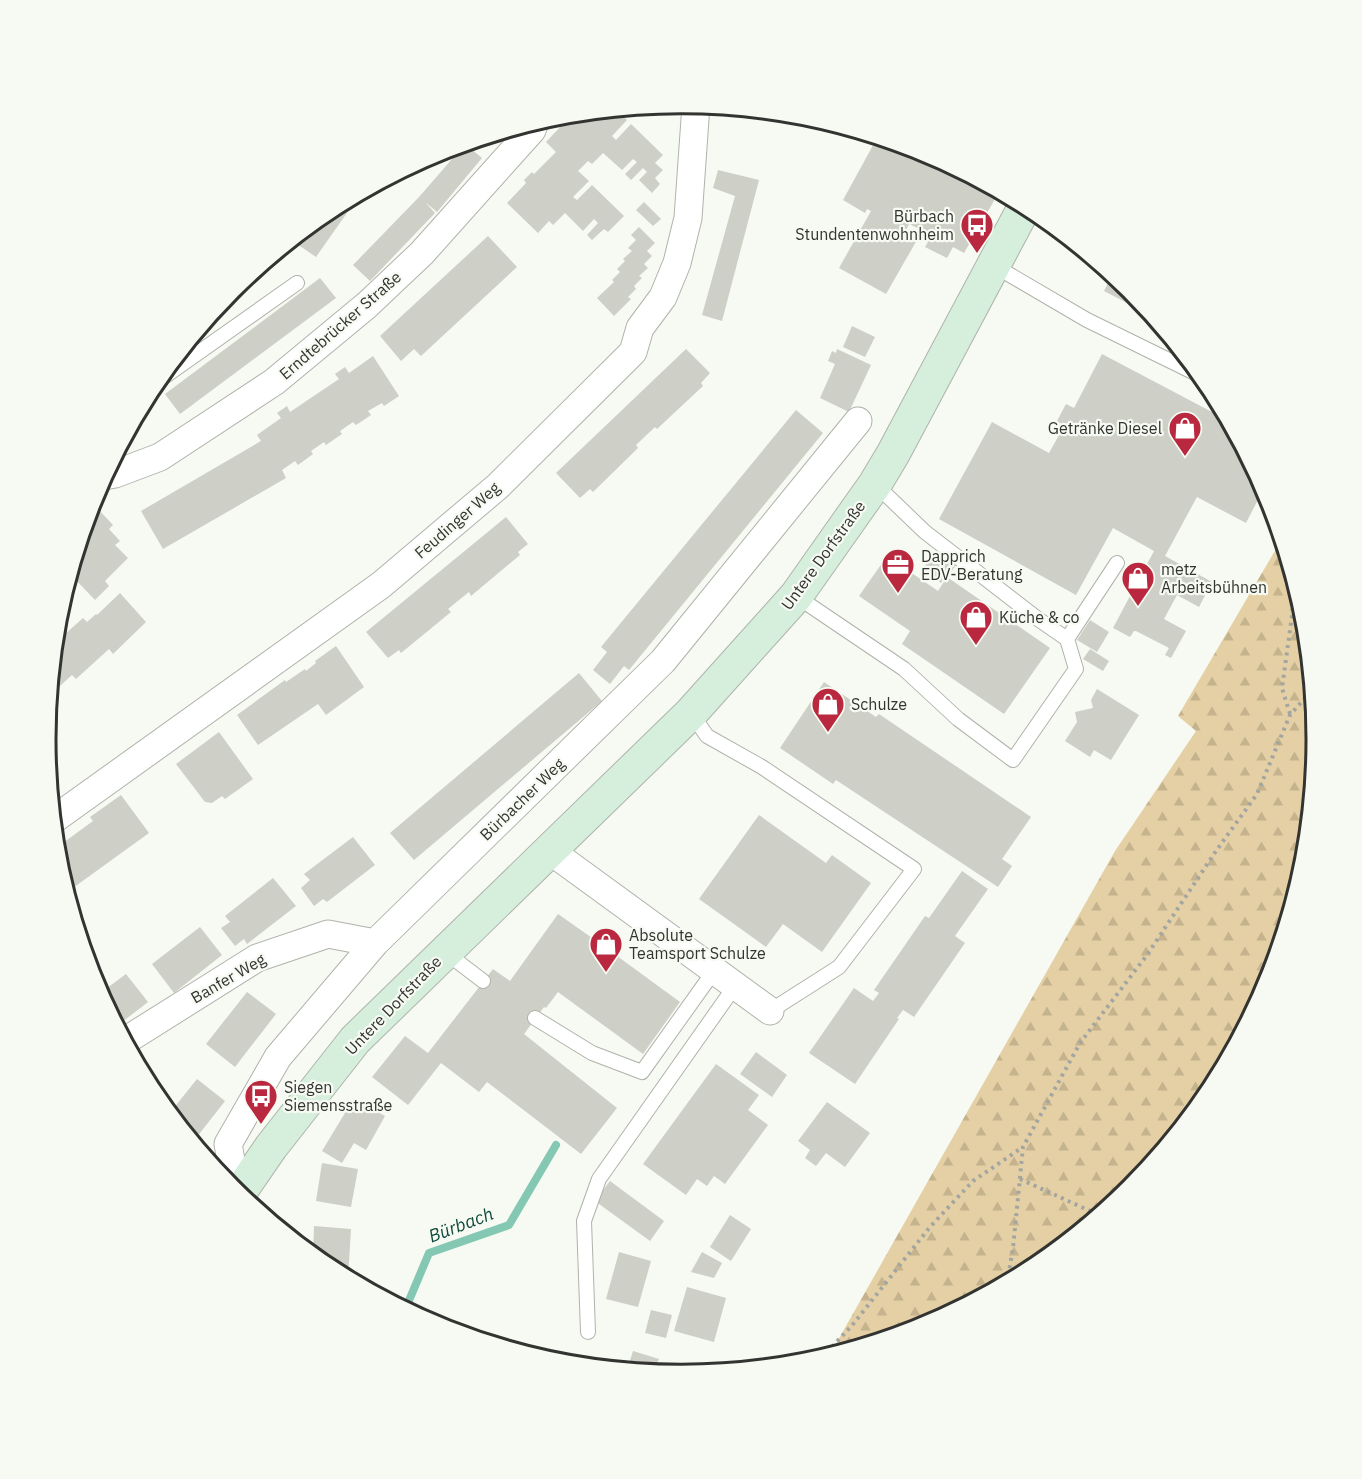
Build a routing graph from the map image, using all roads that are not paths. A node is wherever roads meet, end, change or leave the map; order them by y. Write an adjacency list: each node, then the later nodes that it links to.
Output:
1 (695, 114): 15 (street, Feudinger Weg)
2 (530, 133): 9 (street, Erndtebrücker Straße)
3 (1021, 214): 4 (street, Untere Dorfstraße)
4 (993, 265): 7 (lane); 10 (street, Untere Dorfstraße)
5 (297, 283): 6 (lane)
6 (180, 365)
7 (1183, 367)
8 (858, 421): 17 (street, Bürbacher Weg)
9 (115, 474)
10 (875, 484): 12 (street, Untere Dorfstraße); 13 (lane)
11 (1117, 563): 13 (lane)
12 (796, 596): 13 (lane); 14 (street, Untere Dorfstraße)
13 (1067, 639)
14 (691, 713): 16 (street, Untere Dorfstraße); 21 (lane)
15 (60, 815)
16 (549, 850): 18 (street, Untere Dorfstraße); 19 (street)
17 (375, 943): 23 (street, Banfer Weg); 24 (street, Bürbacher Weg)
18 (445, 952): 20 (lane); 25 (street, Untere Dorfstraße)
19 (725, 978): 21 (street); 22 (lane); 26 (lane)
20 (483, 981)
21 (770, 1011)
22 (535, 1018)
23 (131, 1037)
24 (242, 1185)
25 (243, 1187)
26 (588, 1332)

